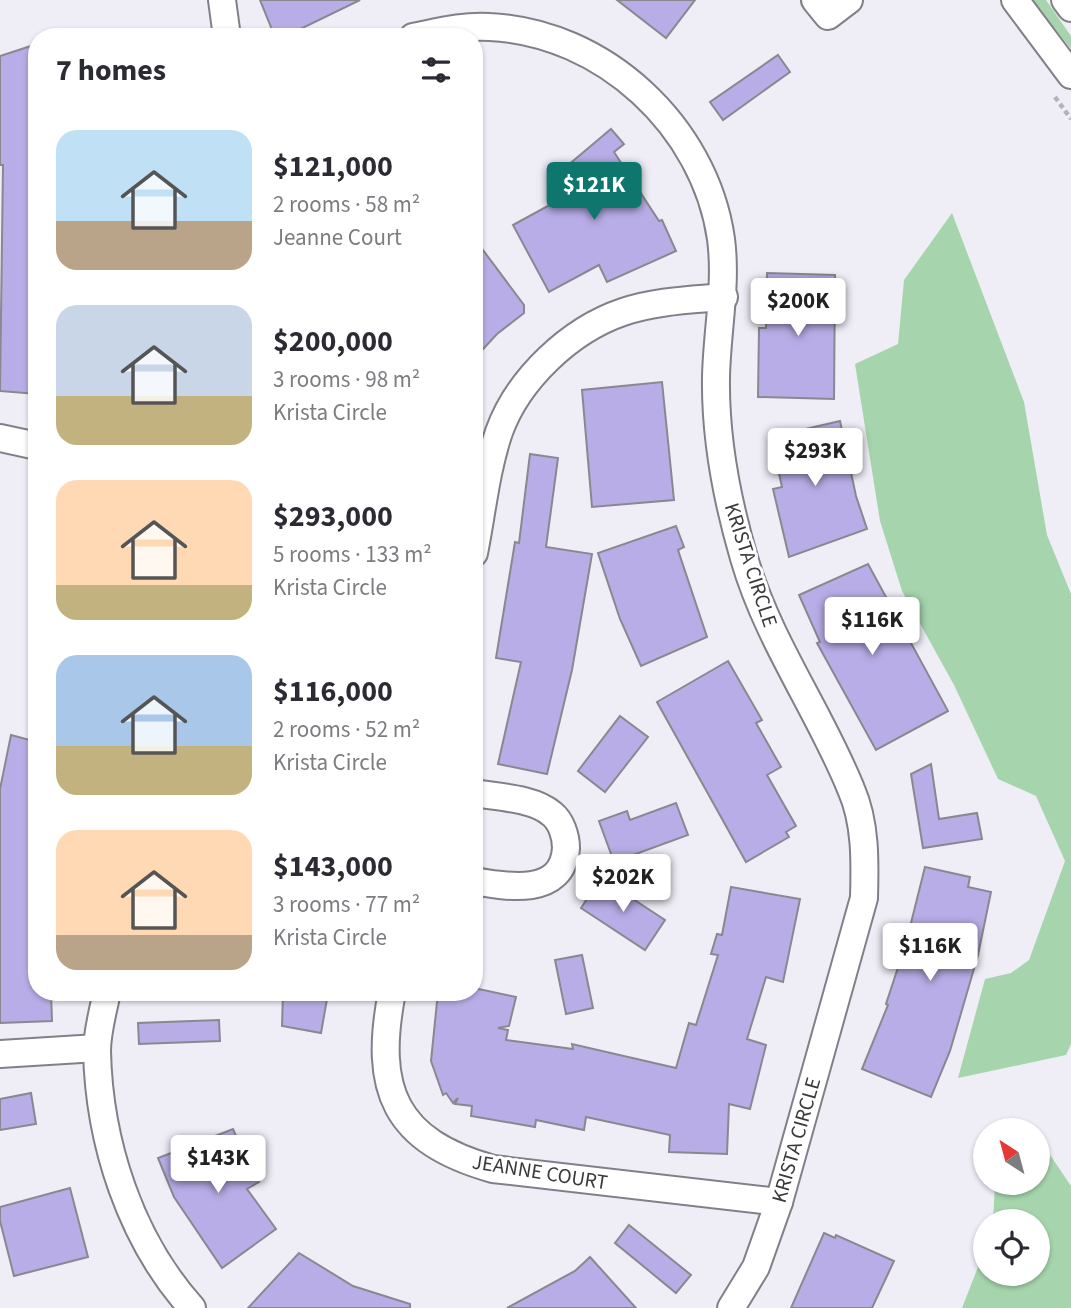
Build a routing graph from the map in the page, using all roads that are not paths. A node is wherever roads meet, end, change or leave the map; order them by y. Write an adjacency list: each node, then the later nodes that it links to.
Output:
1 (222, 0): 7 (street)
2 (815, 0): 3 (street)
3 (849, 0)
4 (1015, 0): 9 (street)
5 (1065, 0): 6 (street)
6 (1071, 8)
7 (227, 28)
8 (470, 28): 10 (street, KRISTA CIRCLE)
9 (1071, 75)
10 (724, 297): 13 (street); 20 (street, KRISTA CIRCLE)
11 (0, 438): 12 (street)
12 (28, 444)
13 (483, 510)
14 (483, 795): 15 (street)
15 (483, 883)
16 (105, 1001): 18 (street)
17 (391, 1001): 20 (street, JEANNE COURT)
18 (97, 1048): 19 (street); 21 (street)
19 (0, 1054)
20 (779, 1202): 22 (street, KRISTA CIRCLE)
21 (192, 1308)
22 (731, 1308)

